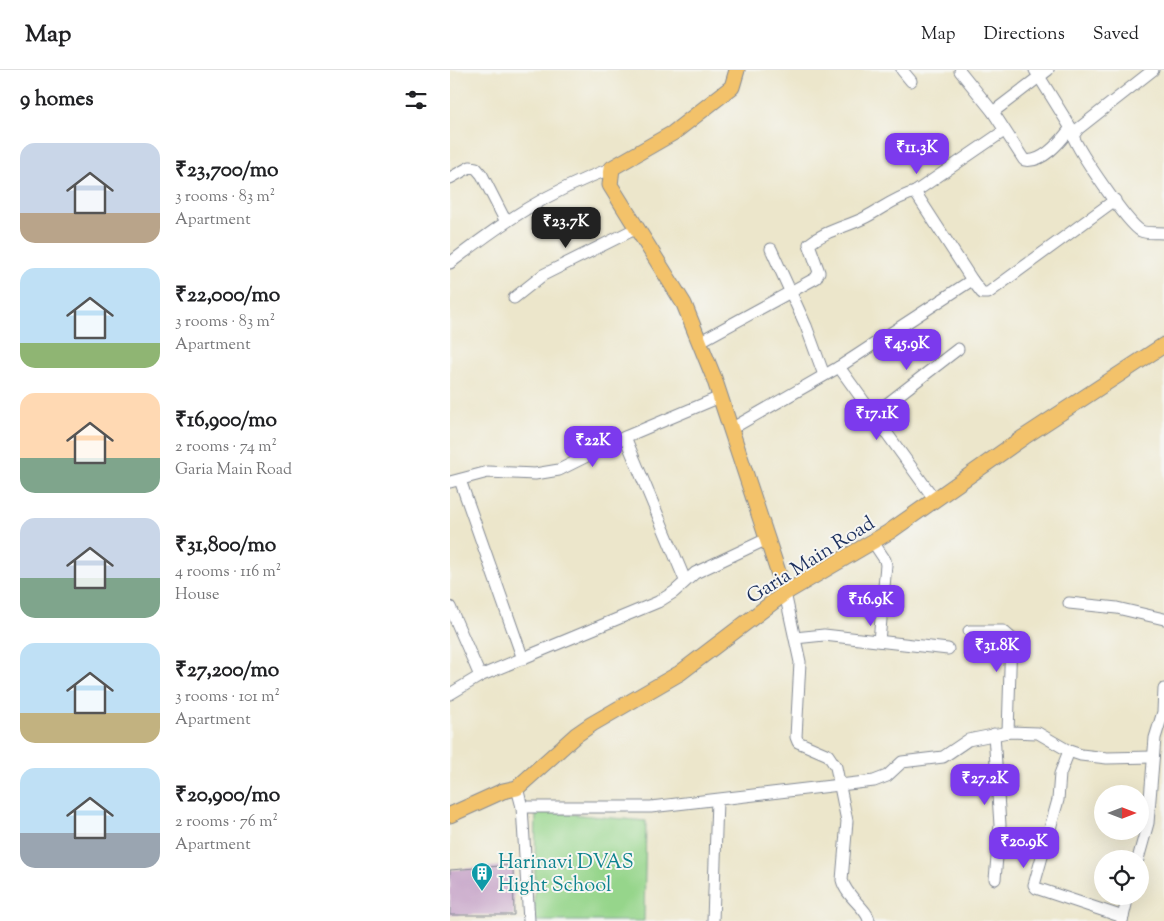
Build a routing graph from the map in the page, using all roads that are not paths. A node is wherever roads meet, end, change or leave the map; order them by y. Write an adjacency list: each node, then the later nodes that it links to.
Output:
1 (902, 70): 6 (street)
2 (1153, 70): 9 (street)
3 (741, 71): 10 (main road)
4 (960, 71): 7 (street)
5 (1041, 72): 7 (street); 9 (street)
6 (910, 81)
7 (993, 112): 8 (street)
8 (1004, 131): 9 (street); 12 (street)
9 (1072, 131): 13 (street)
10 (612, 168): 14 (street); 15 (main road)
11 (452, 173): 14 (street)
12 (915, 192): 19 (street); 20 (street)
13 (1115, 200): 16 (street); 19 (street)
14 (505, 220): 18 (street)
15 (637, 228): 21 (street); 22 (main road)
16 (1164, 233)
17 (771, 250): 20 (street)
18 (450, 263)
19 (972, 280): 25 (street)
20 (792, 293): 22 (street); 26 (street)
21 (514, 298)
22 (699, 342): 27 (main road)
23 (1164, 345): 32 (main road, Garia Main Road)
24 (958, 349): 28 (street)
25 (839, 367): 26 (street); 28 (street)
26 (824, 375): 29 (street)
27 (720, 397): 29 (main road); 30 (street)
28 (874, 414): 32 (street)
29 (731, 429): 33 (main road)
30 (625, 437): 31 (street); 35 (street)
31 (455, 481): 44 (street)
32 (935, 500): 34 (main road, Garia Main Road)
33 (767, 539): 35 (street); 36 (main road)
34 (873, 542): 36 (main road, Garia Main Road); 42 (street)
35 (686, 580): 44 (street)
36 (785, 593): 41 (street); 54 (main road, Garia Main Road)
37 (1070, 603): 39 (street)
38 (450, 606): 45 (street)
39 (1164, 619)
40 (969, 631): 49 (street)
41 (795, 638): 42 (street); 53 (street)
42 (879, 641): 43 (street)
43 (948, 649)
44 (523, 659): 45 (street)
45 (480, 676): 47 (street)
46 (1164, 689): 48 (street)
47 (450, 694)
48 (1163, 712): 52 (street)
49 (1008, 732): 50 (street); 51 (street)
50 (994, 734): 53 (street); 59 (street)
51 (1069, 751): 52 (street); 61 (street)
52 (1153, 756): 58 (street)
53 (840, 783): 55 (street); 64 (street)
54 (517, 788): 56 (street); 57 (main road, Garia Main Road)
55 (717, 800): 56 (street); 63 (street)
56 (522, 807): 62 (street)
57 (451, 811)
58 (1140, 850)
59 (995, 879)
60 (1126, 905): 61 (street)
61 (1123, 919)
62 (528, 921)
63 (713, 921)
64 (869, 921)

